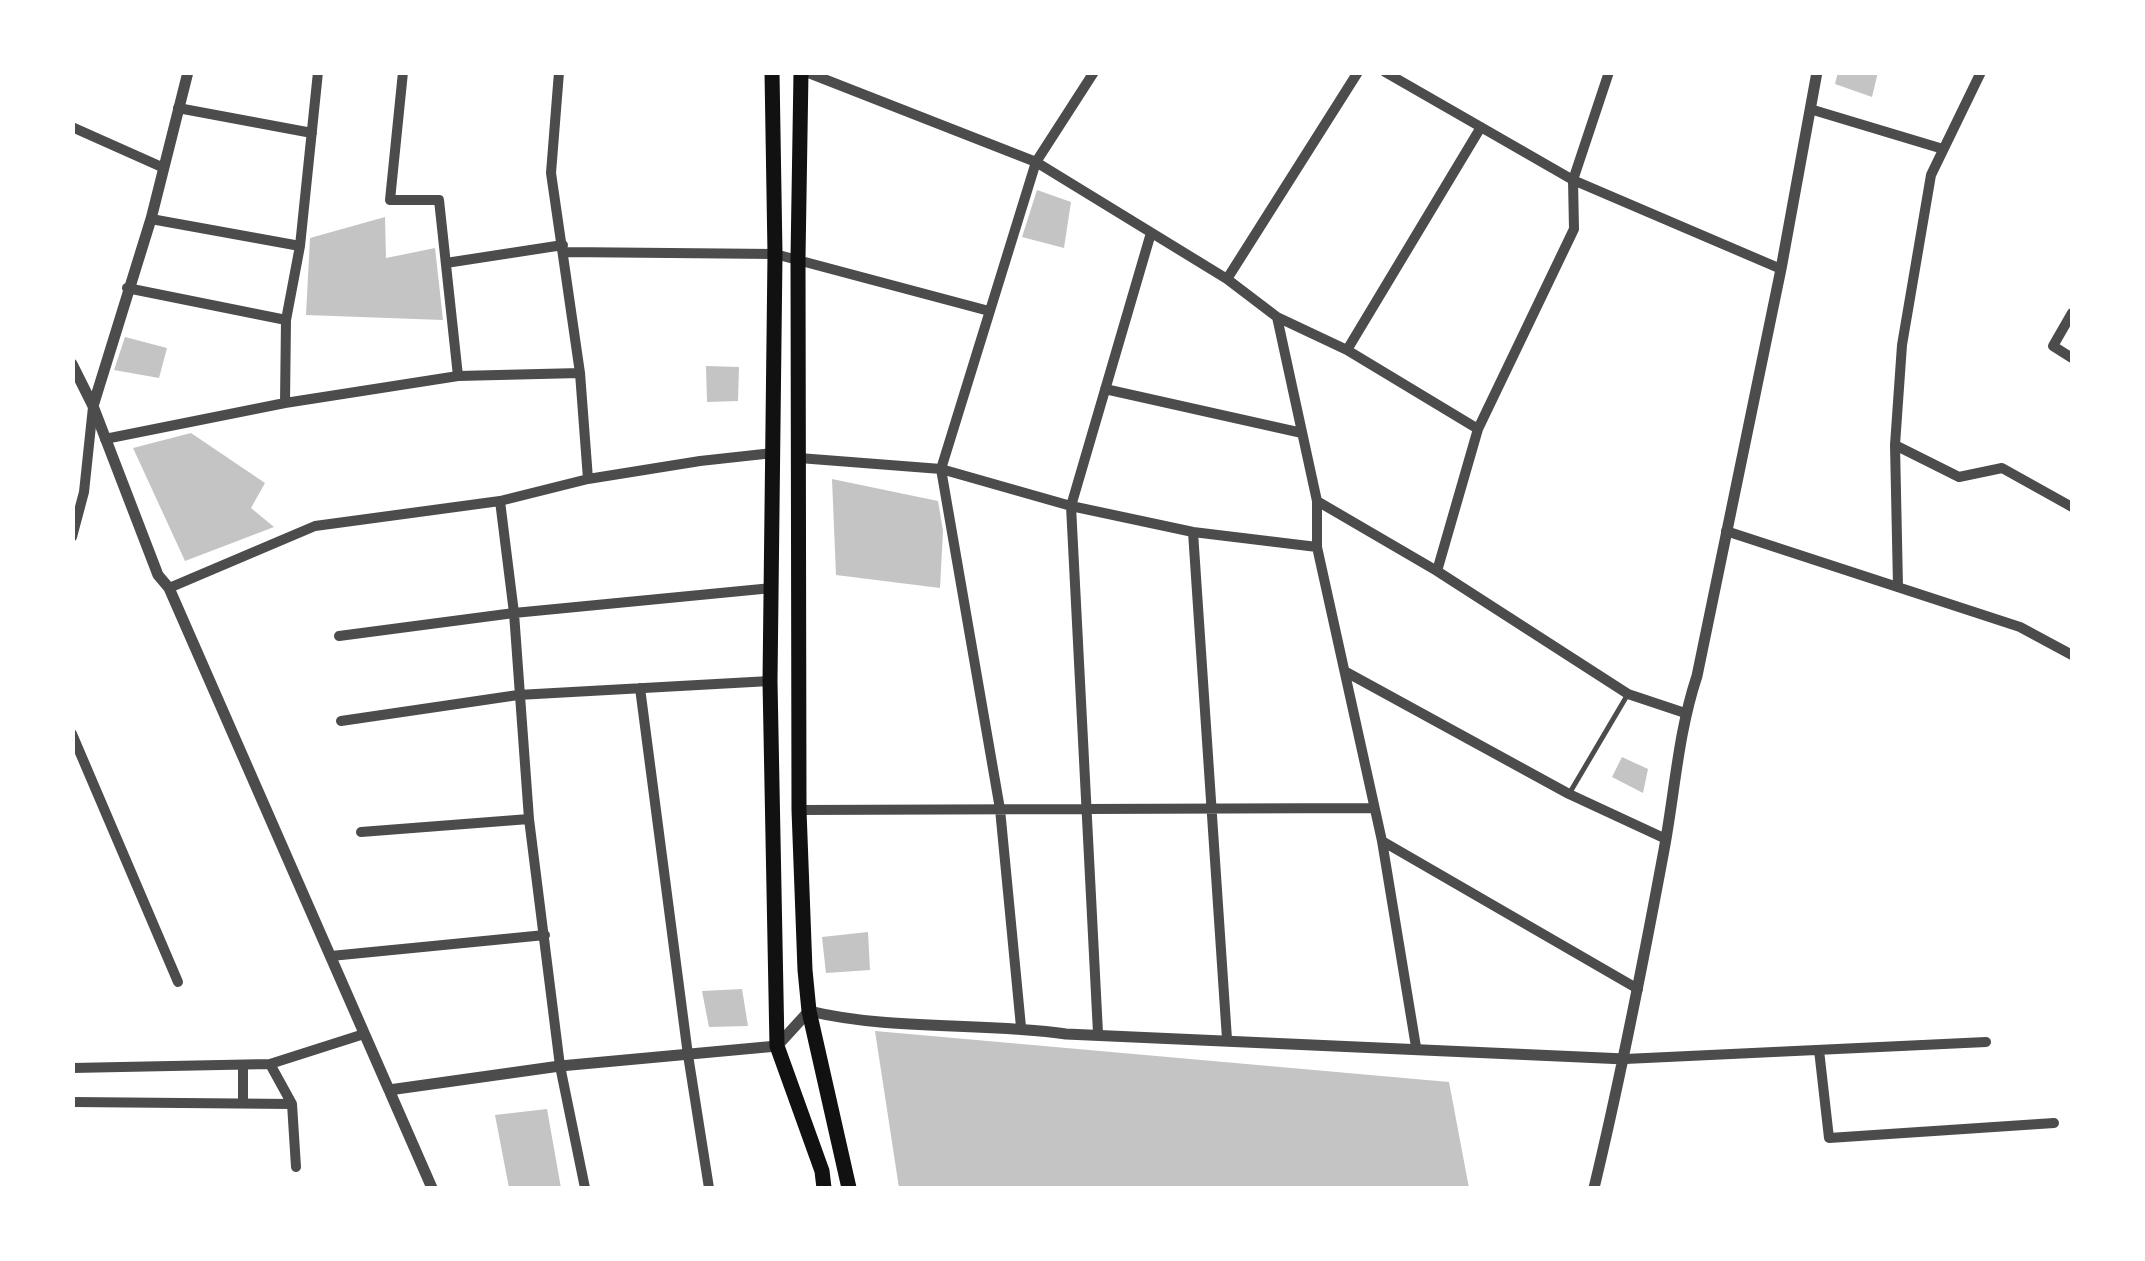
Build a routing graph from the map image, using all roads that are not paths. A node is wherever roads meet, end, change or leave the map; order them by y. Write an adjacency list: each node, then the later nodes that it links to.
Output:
1 (188, 72): 13 (street)
2 (318, 72): 17 (street)
3 (403, 72): 28 (street)
4 (559, 72): 25 (street)
5 (772, 72): 26 (main road)
6 (804, 72): 19 (street); 27 (main road)
7 (1094, 72): 19 (street)
8 (1358, 72): 30 (street)
9 (1385, 72): 16 (street)
10 (1609, 72): 21 (street)
11 (1817, 72): 14 (street)
12 (1981, 72): 18 (street)
13 (178, 108): 17 (street); 20 (street)
14 (1810, 109): 18 (street); 29 (street)
15 (72, 127): 20 (street)
16 (1481, 127): 21 (street); 36 (street)
17 (312, 133): 24 (street)
18 (1943, 149): 47 (street)
19 (1036, 162): 23 (street); 32 (street)
20 (164, 168): 22 (street)
21 (1573, 180): 29 (street); 44 (street)
22 (151, 219): 24 (street); 31 (street)
23 (1151, 234): 30 (street); 41 (street)
24 (300, 246): 35 (street)
25 (564, 249): 26 (street); 28 (street); 39 (street)
26 (775, 254): 27 (street); 48 (main road)
27 (798, 258): 32 (street); 49 (main road)
28 (446, 264): 40 (street)
29 (1781, 269): 57 (street)
30 (1228, 279): 34 (street)
31 (127, 288): 35 (street); 43 (street)
32 (989, 311): 50 (street)
33 (2072, 312): 37 (street)
34 (1277, 317): 36 (street); 45 (street)
35 (286, 320): 42 (street)
36 (1347, 350): 44 (street)
37 (2072, 358)
38 (72, 364): 43 (street)
39 (580, 373): 40 (street); 51 (street)
40 (458, 376): 42 (street)
41 (1106, 389): 45 (street); 55 (street)
42 (284, 402): 46 (street)
43 (93, 406): 46 (street); 52 (street)
44 (1478, 429): 61 (street)
45 (1302, 433): 53 (street)
46 (105, 439): 63 (street)
47 (1895, 445): 56 (street); 62 (street)
48 (773, 453): 51 (street); 64 (main road)
49 (800, 458): 50 (street); 82 (main road)
50 (940, 469): 55 (street); 81 (street)
51 (588, 479): 54 (street)
52 (78, 490): 59 (street)
53 (1316, 500): 60 (street); 61 (street)
54 (500, 501): 63 (street); 65 (street)
55 (1071, 506): 58 (street); 79 (street)
56 (2072, 507)
57 (1726, 531): 62 (street); 73 (street)
58 (1193, 532): 60 (street); 78 (street)
59 (72, 537)
60 (1317, 547): 68 (street)
61 (1437, 572): 71 (street)
62 (1898, 586): 67 (street)
63 (169, 588): 88 (street)
64 (772, 588): 65 (street); 69 (main road)
65 (514, 613): 66 (street); 72 (street)
66 (338, 636)
67 (2072, 655)
68 (1346, 672): 77 (street); 80 (street)
69 (770, 681): 70 (street); 97 (main road)
70 (640, 688): 72 (street); 100 (street)
71 (1628, 694): 73 (street); 77 (lane)
72 (518, 695): 74 (street); 83 (street)
73 (1685, 713): 85 (street)
74 (342, 722)
75 (72, 734): 76 (street)
76 (75, 746): 89 (street)
77 (1569, 794): 85 (street)
78 (1213, 806): 79 (street); 80 (street); 95 (street)
79 (1088, 807): 81 (street); 93 (street)
80 (1372, 808): 86 (street)
81 (1000, 809): 82 (street); 92 (street)
82 (799, 810): 91 (main road)
83 (529, 819): 84 (street); 87 (street)
84 (361, 832)
85 (1666, 839): 90 (street)
86 (1382, 842): 90 (street); 98 (street)
87 (545, 936): 88 (street); 104 (street)
88 (331, 956): 94 (street)
89 (178, 982)
90 (1638, 989): 101 (street)
91 (808, 1012): 92 (street); 97 (street); 116 (main road)
92 (1021, 1027): 93 (street)
93 (1098, 1033): 95 (street)
94 (364, 1034): 102 (street); 106 (street)
95 (1227, 1039): 98 (street)
96 (1986, 1042): 99 (street)
97 (777, 1046): 100 (street); 115 (main road)
98 (1416, 1047): 101 (street)
99 (1819, 1050): 101 (street); 110 (street)
100 (688, 1055): 104 (street); 114 (street)
101 (1626, 1059): 117 (street)
102 (270, 1064): 103 (street); 109 (street)
103 (244, 1065): 105 (street); 108 (street)
104 (560, 1066): 106 (street); 113 (street)
105 (72, 1068)
106 (389, 1090): 112 (street)
107 (72, 1102): 108 (street)
108 (243, 1104): 109 (street)
109 (292, 1104): 111 (street)
110 (2054, 1123)
111 (296, 1167)
112 (432, 1188)
113 (585, 1188)
114 (709, 1188)
115 (824, 1188)
116 (850, 1188)
117 (1594, 1188)

